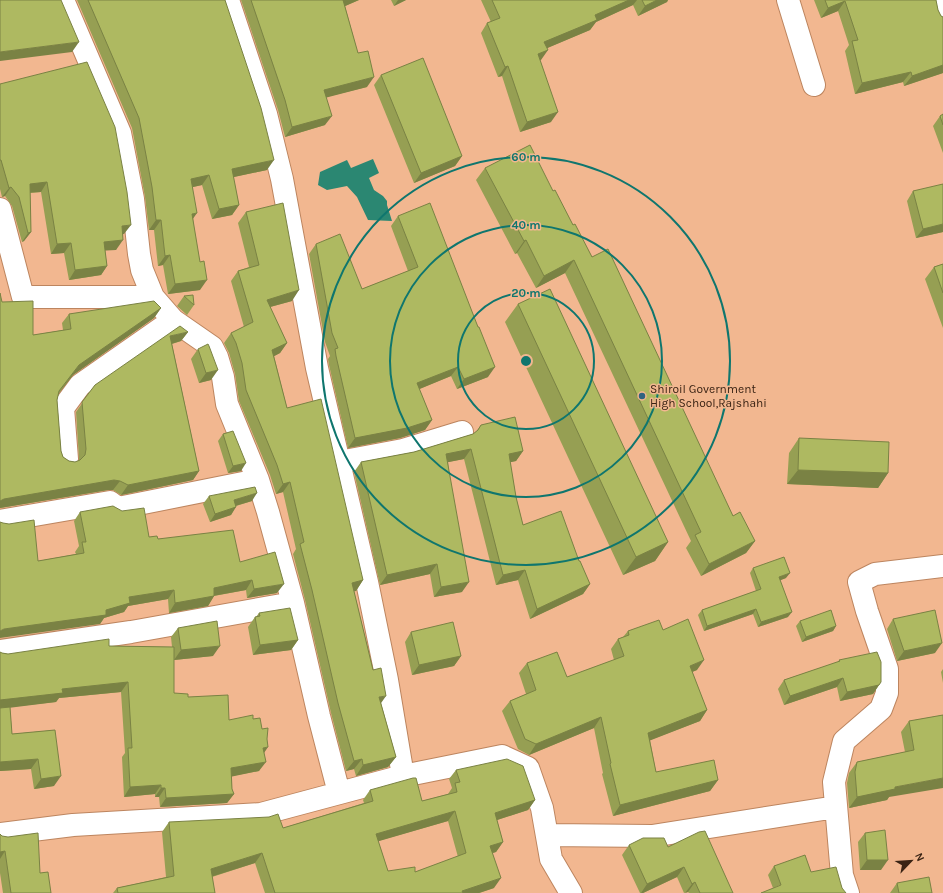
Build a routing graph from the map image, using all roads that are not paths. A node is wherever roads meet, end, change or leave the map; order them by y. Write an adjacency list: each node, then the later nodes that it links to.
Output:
1 (63, 0): 8 (street)
2 (228, 0): 12 (street)
3 (788, 0): 6 (street)
4 (939, 0): 5 (street)
5 (943, 18)
6 (814, 85)
7 (0, 209): 8 (street)
8 (153, 297): 9 (street)
9 (173, 320): 11 (street); 13 (street)
10 (462, 432): 12 (street)
11 (67, 459)
12 (339, 462): 18 (street)
13 (258, 480): 14 (street); 16 (street)
14 (0, 521)
15 (943, 566): 20 (street)
16 (293, 603): 17 (street); 19 (street)
17 (0, 651)
18 (403, 776): 19 (street); 22 (street)
19 (339, 793): 21 (street)
20 (836, 807): 22 (street); 24 (street)
21 (0, 834)
22 (547, 835): 23 (street)
23 (571, 893)
24 (848, 893)

